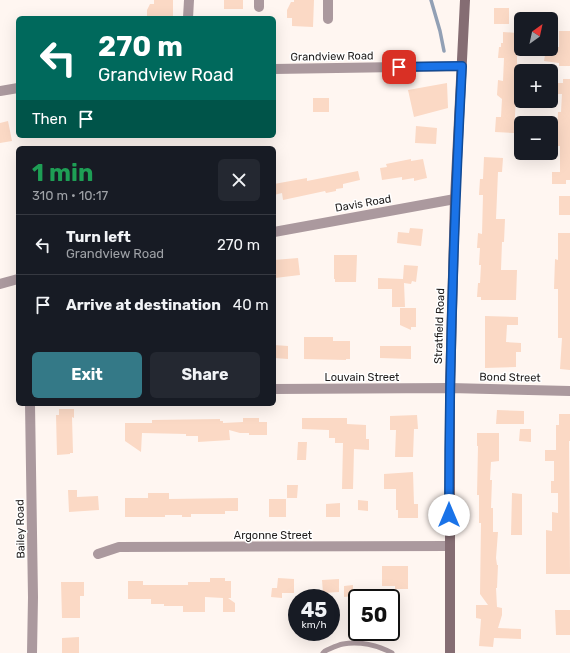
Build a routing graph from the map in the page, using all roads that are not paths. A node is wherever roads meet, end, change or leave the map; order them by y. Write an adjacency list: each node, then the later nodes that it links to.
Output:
1 (189, 0): 4 (street)
2 (328, 0): 5 (street)
3 (465, 0): 6 (main road, Stratfield Road)
4 (188, 16)
5 (328, 19)
6 (462, 66): 7 (street, Grandview Road); 10 (main road, Stratfield Road)
7 (276, 69)
8 (16, 88): 9 (street)
9 (0, 91)
10 (455, 199): 11 (street, Davis Road); 14 (main road, Stratfield Road)
11 (276, 232)
12 (16, 280): 13 (street)
13 (0, 284)
14 (450, 388): 15 (street, Louvain Street); 16 (street, Bond Street); 18 (main road, Stratfield Road)
15 (276, 389)
16 (570, 391)
17 (30, 406): 20 (street, Bailey Road)
18 (449, 546): 19 (street, Argonne Street); 23 (main road, Stratfield Road)
19 (98, 554)
20 (32, 653)
21 (323, 653): 22 (lane)
22 (392, 653)
23 (450, 653)

